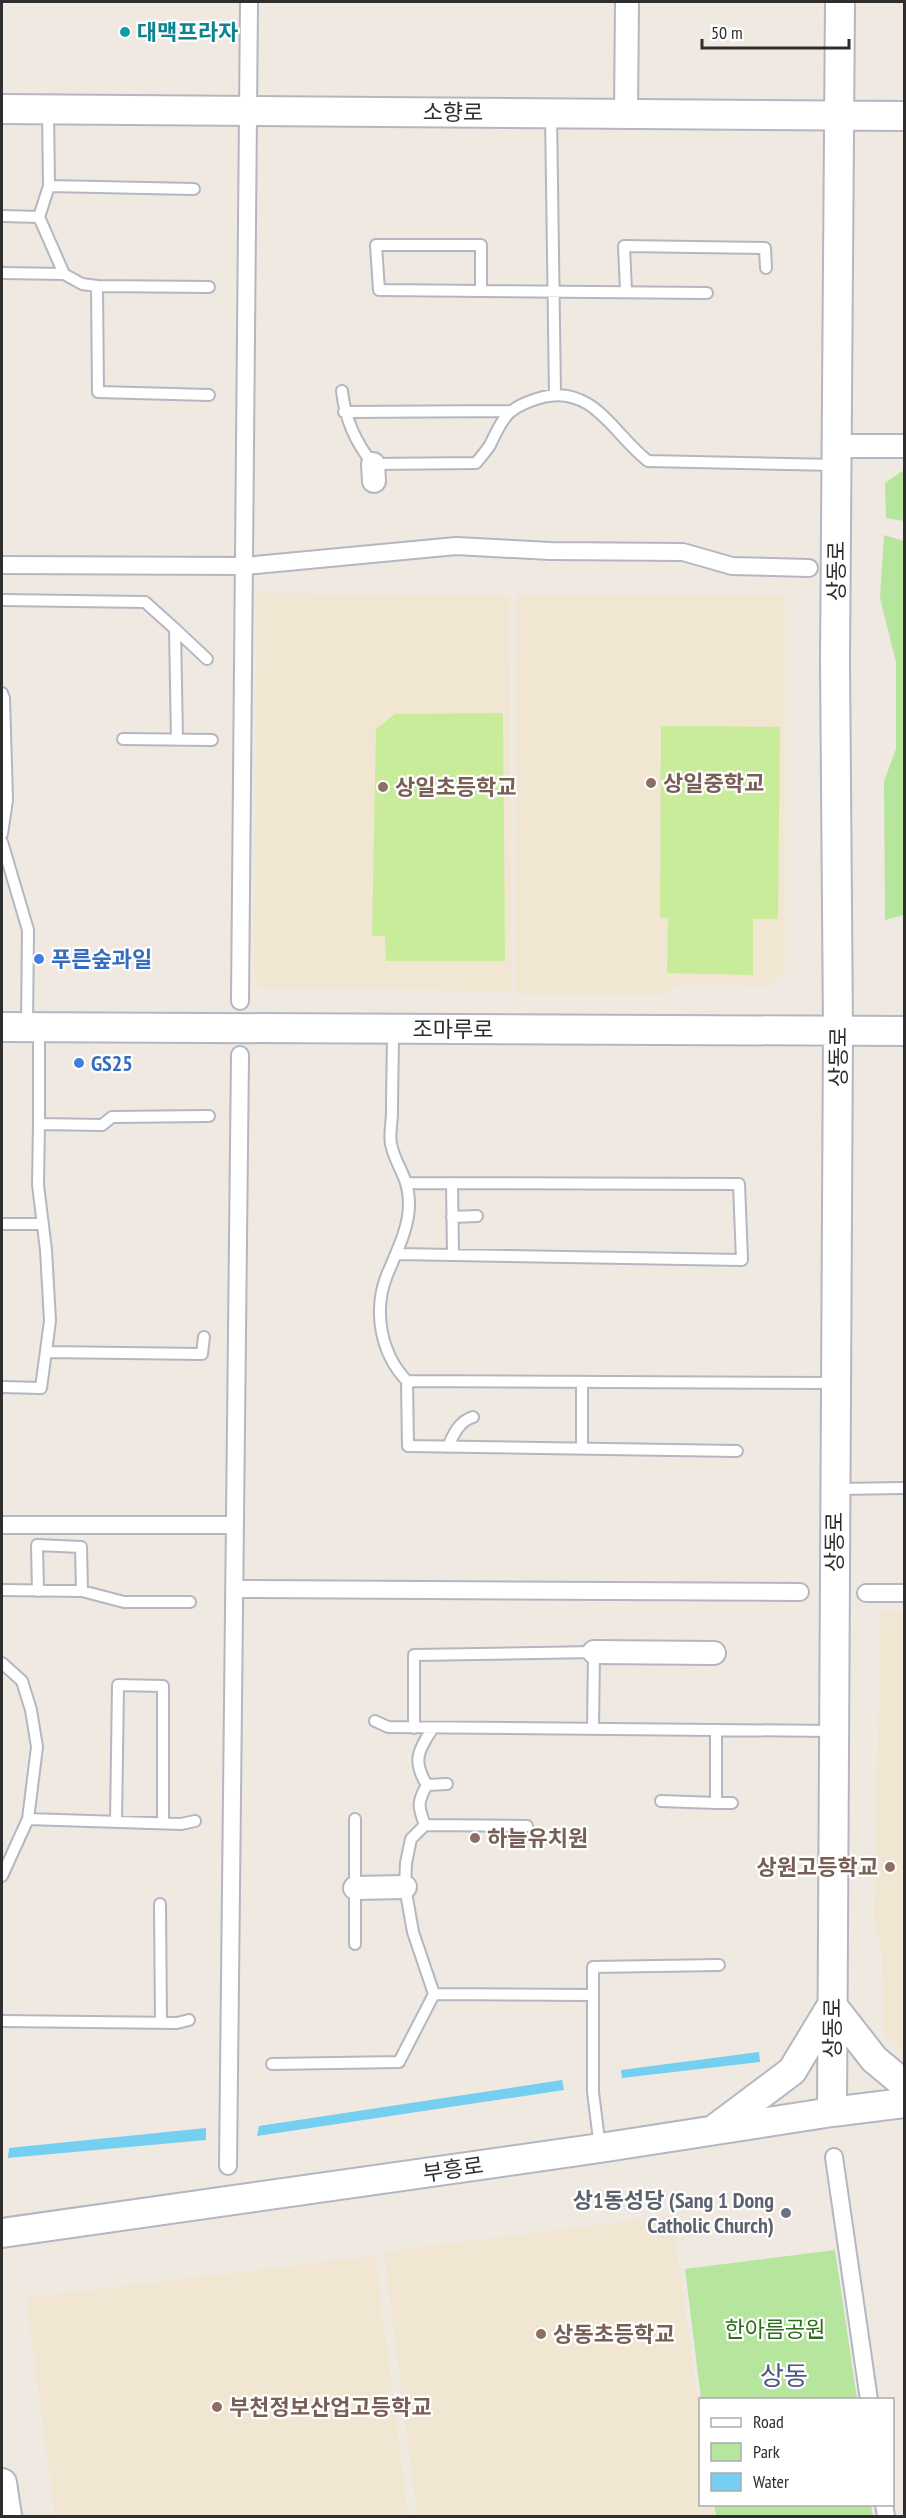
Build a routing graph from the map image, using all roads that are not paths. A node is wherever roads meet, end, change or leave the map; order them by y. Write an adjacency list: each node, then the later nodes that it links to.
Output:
1 (249, 2): 6 (street)
2 (627, 2): 8 (street)
3 (840, 2): 9 (street, 상동로)
4 (2, 110): 5 (street, 소향로)
5 (48, 110): 6 (street, 소향로); 11 (lane)
6 (249, 111): 7 (street, 소향로); 32 (street)
7 (551, 113): 8 (street, 소향로); 21 (lane)
8 (626, 113): 9 (street, 소향로)
9 (839, 116): 10 (street, 소향로); 30 (street, 상동로)
10 (904, 116)
11 (49, 186): 12 (lane); 14 (lane)
12 (194, 189)
13 (2, 216): 14 (lane)
14 (39, 217): 17 (lane)
15 (766, 268): 22 (lane)
16 (2, 273): 17 (lane)
17 (64, 274): 18 (lane)
18 (98, 286): 19 (lane); 26 (lane)
19 (209, 287)
20 (481, 289): 20 (lane); 21 (lane)
21 (553, 290): 22 (lane); 25 (lane)
22 (626, 291): 23 (lane)
23 (707, 293)
24 (342, 391): 28 (lane)
25 (555, 394): 27 (lane); 30 (lane)
26 (209, 395)
27 (510, 411): 28 (lane); 28 (lane)
28 (344, 412)
29 (904, 446): 30 (street)
30 (837, 455): 46 (street, 상동로)
31 (2, 565): 32 (street)
32 (245, 566): 33 (street); 43 (street)
33 (809, 568)
34 (2, 600): 35 (lane)
35 (175, 629): 36 (lane); 39 (lane)
36 (207, 659)
37 (2, 693): 41 (lane)
38 (123, 739): 39 (lane)
39 (177, 740): 40 (lane)
40 (212, 740)
41 (2, 834)
42 (2, 842): 44 (lane)
43 (240, 1001)
44 (22, 1027): 45 (street, 조마루로); 50 (lane)
45 (393, 1029): 46 (street, 조마루로); 51 (lane)
46 (838, 1031): 47 (street, 조마루로); 63 (street, 상동로)
47 (904, 1031)
48 (240, 1055): 72 (street)
49 (209, 1116): 50 (lane)
50 (39, 1124): 56 (lane)
51 (408, 1183): 52 (lane); 57 (lane)
52 (452, 1183): 54 (lane); 58 (lane)
53 (477, 1216): 54 (lane)
54 (452, 1217): 58 (lane)
55 (2, 1224): 56 (lane)
56 (43, 1224): 60 (lane)
57 (397, 1254): 58 (lane); 61 (lane)
58 (453, 1255)
59 (204, 1337): 60 (lane)
60 (46, 1352): 64 (lane)
61 (407, 1381): 62 (lane); 66 (lane)
62 (582, 1382): 63 (lane); 67 (lane)
63 (835, 1383): 70 (street, 상동로)
64 (2, 1387)
65 (473, 1418): 66 (lane)
66 (448, 1447): 67 (lane)
67 (582, 1449): 68 (lane)
68 (737, 1451)
69 (904, 1488): 70 (lane)
70 (834, 1489): 89 (street, 상동로)
71 (2, 1525): 72 (street)
72 (235, 1525): 73 (street)
73 (234, 1589): 77 (street); 121 (street)
74 (2, 1590): 75 (lane)
75 (38, 1591): 76 (lane); 76 (lane)
76 (82, 1591): 80 (lane)
77 (800, 1592)
78 (867, 1593): 79 (street)
79 (904, 1593)
80 (190, 1602)
81 (594, 1652): 82 (street); 85 (lane); 87 (lane)
82 (714, 1653)
83 (2, 1663): 95 (lane)
84 (375, 1721): 85 (lane)
85 (414, 1728): 86 (lane)
86 (432, 1728): 87 (lane); 91 (lane)
87 (593, 1729): 88 (lane)
88 (716, 1730): 89 (lane); 93 (lane)
89 (833, 1731): 110 (street, 상동로)
90 (447, 1784): 91 (lane)
91 (427, 1785): 100 (lane)
92 (661, 1800): 93 (lane)
93 (716, 1803): 94 (lane)
94 (732, 1803)
95 (28, 1819): 98 (lane); 102 (lane)
96 (355, 1819): 104 (lane)
97 (195, 1821): 99 (lane)
98 (116, 1822): 99 (lane); 99 (lane)
99 (163, 1823)
100 (425, 1825): 101 (lane); 103 (lane)
101 (527, 1826)
102 (2, 1875)
103 (405, 1887): 104 (street); 108 (lane)
104 (355, 1888): 106 (lane)
105 (160, 1904): 113 (lane)
106 (355, 1944)
107 (719, 1965): 109 (lane)
108 (434, 1994): 109 (lane); 114 (lane)
109 (593, 1995): 119 (lane)
110 (832, 2005): 115 (street); 117 (street, 상동로); 118 (street)
111 (189, 2020): 113 (lane)
112 (2, 2021): 113 (lane)
113 (161, 2023)
114 (272, 2064)
115 (904, 2084)
116 (904, 2103): 117 (street, 부흥로)
117 (832, 2112): 118 (street, 부흥로)
118 (714, 2130): 119 (street, 부흥로)
119 (600, 2148): 122 (street, 부흥로)
120 (834, 2157): 123 (street)
121 (228, 2166)
122 (2, 2233)
123 (869, 2398)
124 (2, 2483): 125 (street)
125 (7, 2517)

